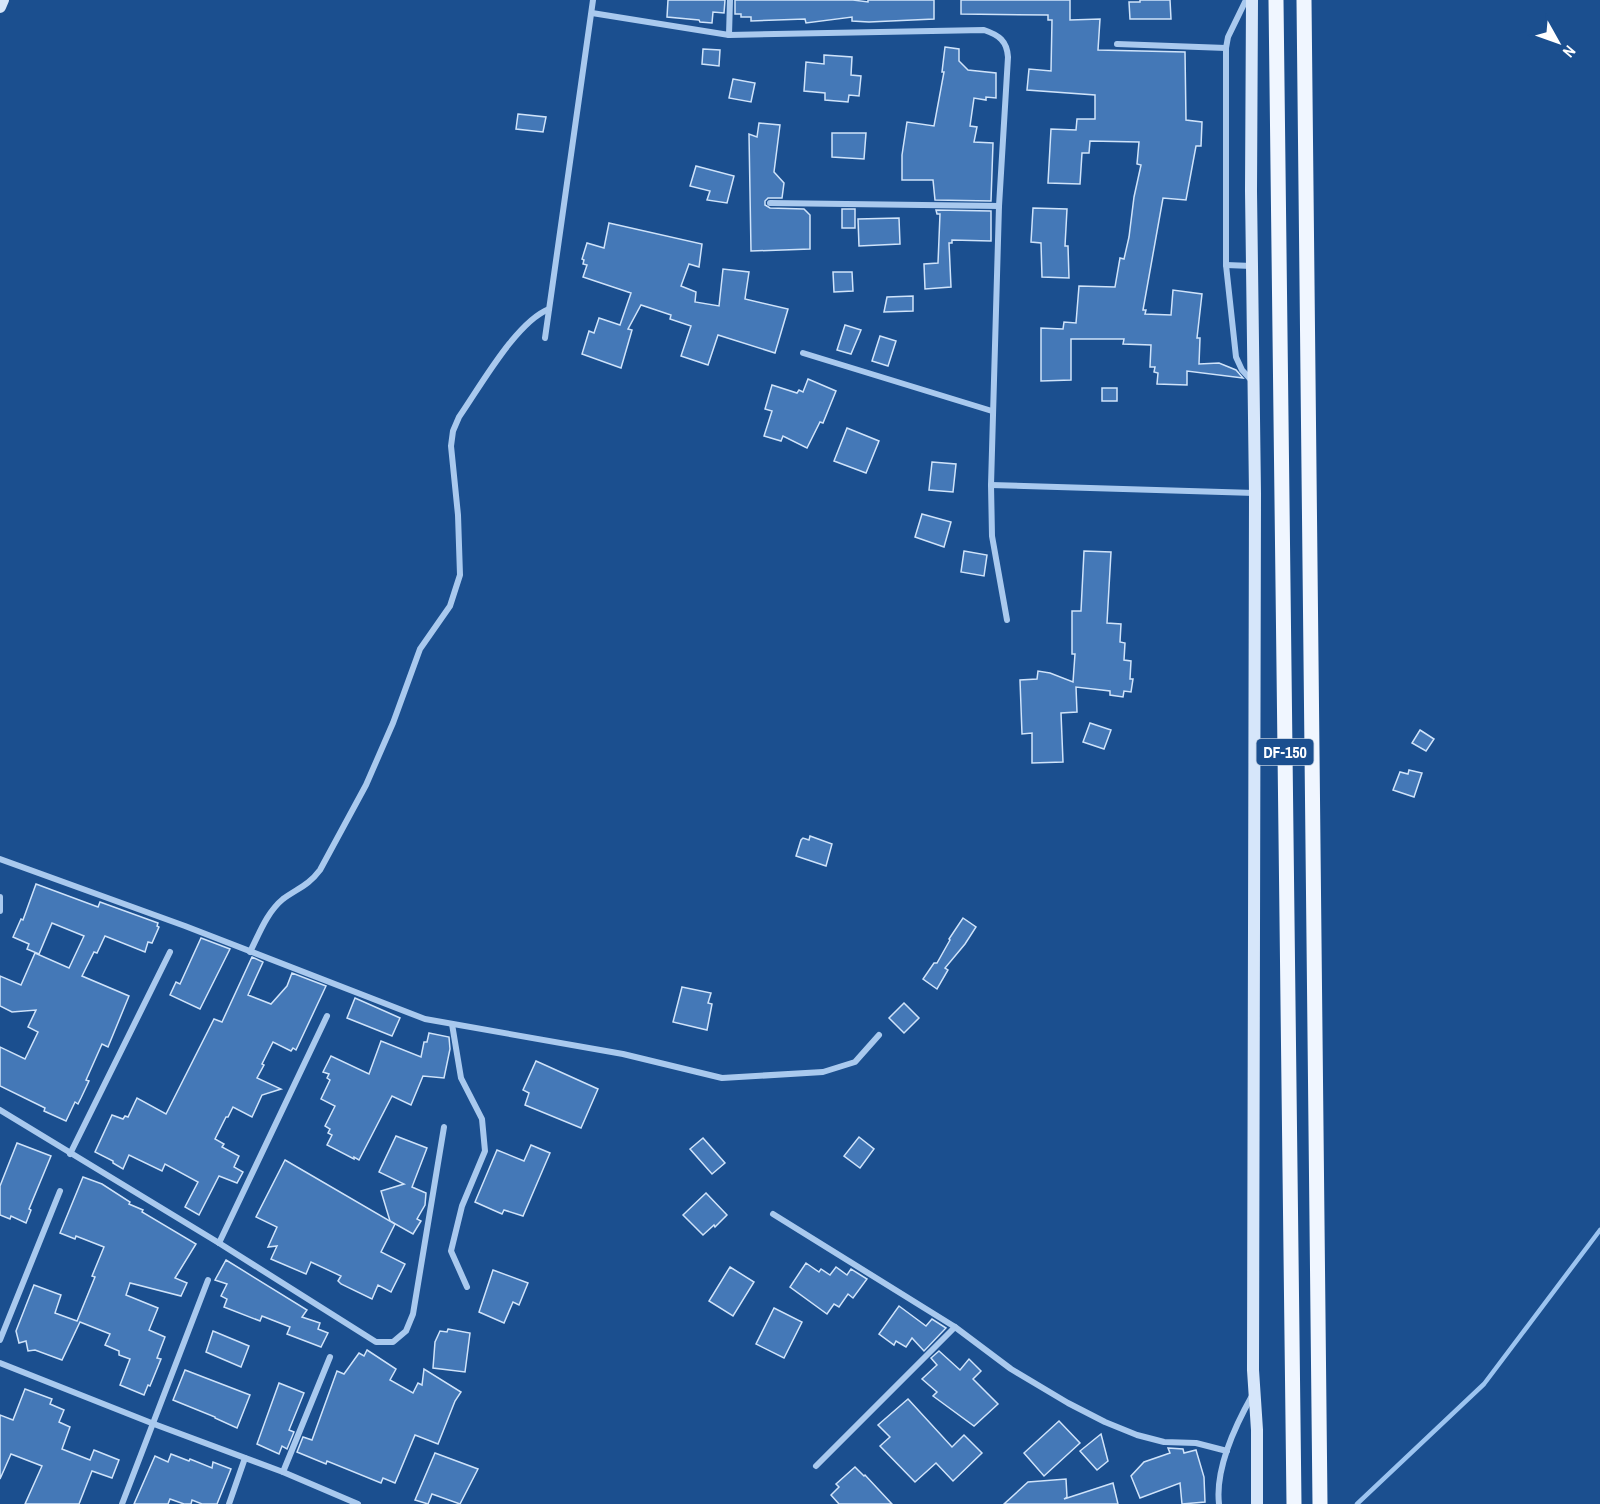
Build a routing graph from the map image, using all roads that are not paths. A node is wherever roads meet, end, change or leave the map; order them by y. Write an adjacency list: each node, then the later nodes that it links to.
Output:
1 (3, 0): 8 (street)
2 (593, 0): 9 (street)
3 (730, 0): 10 (street)
4 (1246, 0): 12 (street)
5 (1252, 0): 16 (street)
6 (1276, 0): 56 (main road, DF-150)
7 (1304, 0): 57 (main road, DF-150)
8 (0, 7)
9 (592, 13): 10 (street); 17 (street)
10 (729, 35): 14 (street)
11 (1117, 44): 12 (street)
12 (1226, 48): 15 (street)
13 (770, 203): 14 (street)
14 (999, 206): 21 (street)
15 (1226, 264): 16 (street); 20 (street)
16 (1252, 266): 20 (street)
17 (549, 309): 18 (street); 29 (street)
18 (545, 338)
19 (803, 353): 21 (street)
20 (1254, 384): 23 (street)
21 (992, 411): 22 (street)
22 (991, 485): 23 (street); 24 (street)
23 (1255, 493): 45 (street)
24 (1007, 620)
25 (0, 859): 29 (street)
26 (0, 897): 27 (street)
27 (0, 911)
28 (170, 952): 35 (street)
29 (250, 952): 31 (street)
30 (327, 1016): 38 (street)
31 (452, 1024): 32 (street); 40 (street)
32 (879, 1035)
33 (0, 1110): 35 (street)
34 (444, 1127): 38 (street)
35 (70, 1154): 38 (street)
36 (60, 1191): 42 (street)
37 (773, 1214): 41 (street)
38 (219, 1243)
39 (208, 1280): 46 (street)
40 (468, 1287)
41 (955, 1327): 47 (street); 49 (street)
42 (0, 1340)
43 (330, 1357): 50 (street)
44 (0, 1363): 46 (street)
45 (1254, 1391): 47 (street); 55 (street)
46 (154, 1425): 48 (street); 51 (street)
47 (1227, 1451): 54 (street)
48 (245, 1458): 50 (street); 52 (street)
49 (816, 1466)
50 (283, 1472): 53 (street)
51 (123, 1504)
52 (230, 1504)
53 (358, 1504)
54 (1219, 1504)
55 (1257, 1504)
56 (1294, 1504)
57 (1320, 1504)

